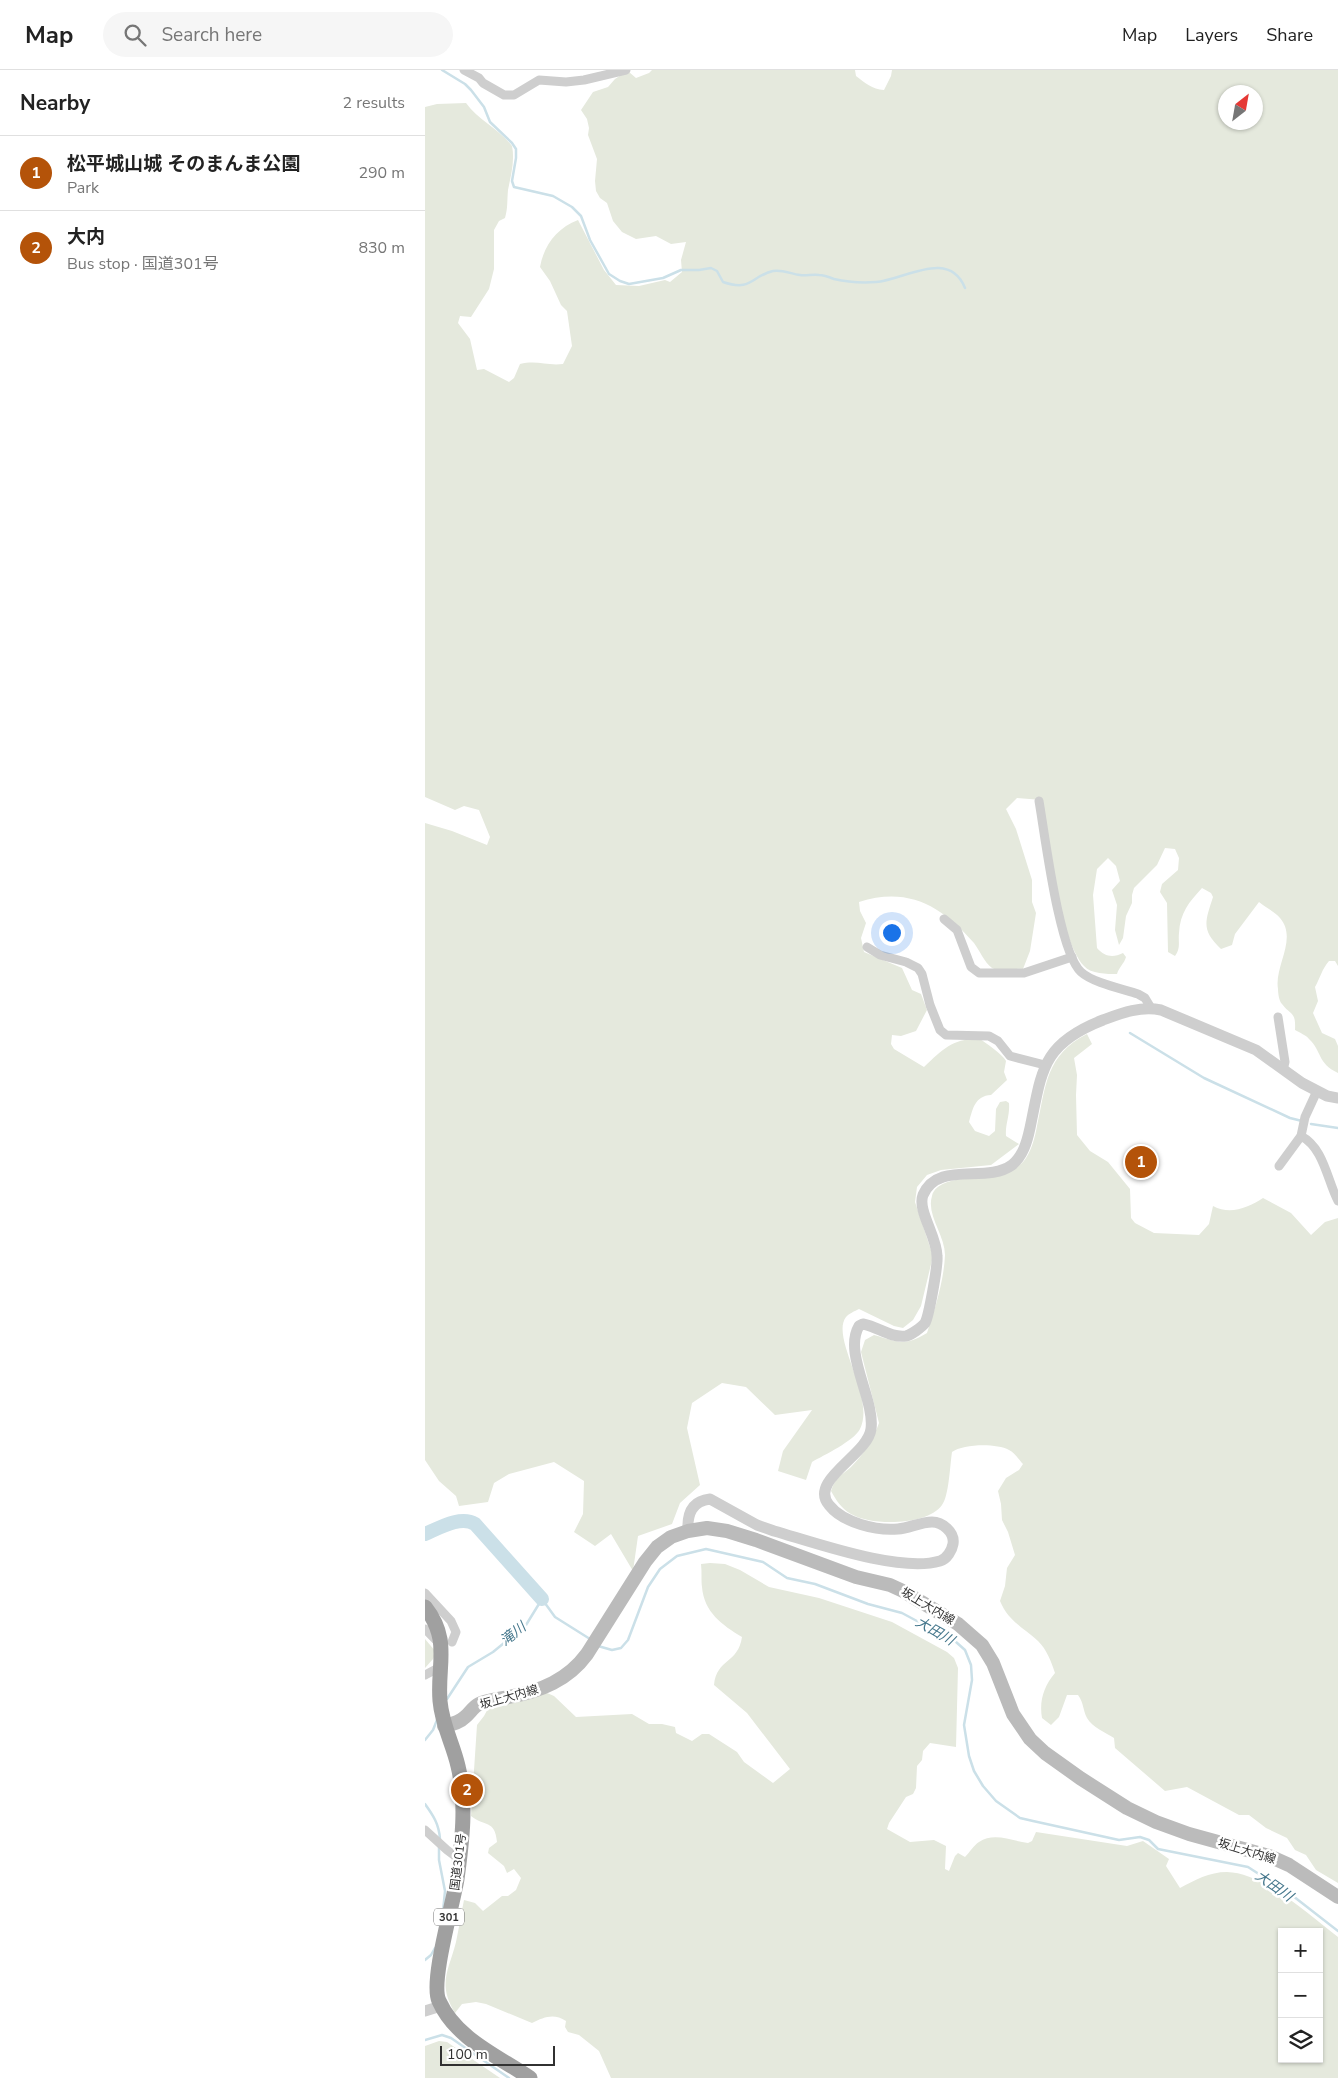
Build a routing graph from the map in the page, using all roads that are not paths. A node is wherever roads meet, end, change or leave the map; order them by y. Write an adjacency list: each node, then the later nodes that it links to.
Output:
1 (464, 70): 2 (street)
2 (626, 70)
3 (1039, 801): 6 (street)
4 (944, 919): 6 (street)
5 (867, 946): 9 (street)
6 (1072, 957): 7 (street)
7 (1151, 1008): 9 (street); 10 (street)
8 (1278, 1017): 10 (street)
9 (1045, 1065): 16 (street)
10 (1283, 1070): 11 (street)
11 (1317, 1091): 12 (street); 13 (street)
12 (1338, 1098)
13 (1301, 1136): 14 (street); 15 (street)
14 (1279, 1166)
15 (1338, 1201)
16 (688, 1531): 23 (main road, 坂上大内線); 26 (main road, 坂上大内線)
17 (425, 1592): 20 (street)
18 (425, 1607): 20 (highway, 国道301号 / 301)
19 (425, 1629): 20 (street)
20 (447, 1644): 21 (highway, 国道301号 / 301)
21 (442, 1666): 22 (street); 23 (highway, 国道301号 / 301)
22 (425, 1675)
23 (443, 1721): 25 (highway, 国道301号 / 301)
24 (425, 1830): 25 (street)
25 (453, 1855): 27 (highway, 国道301号 / 301)
26 (1338, 1897)
27 (441, 2006): 28 (street); 29 (highway, 国道301号 / 301)
28 (425, 2011)
29 (530, 2078)

